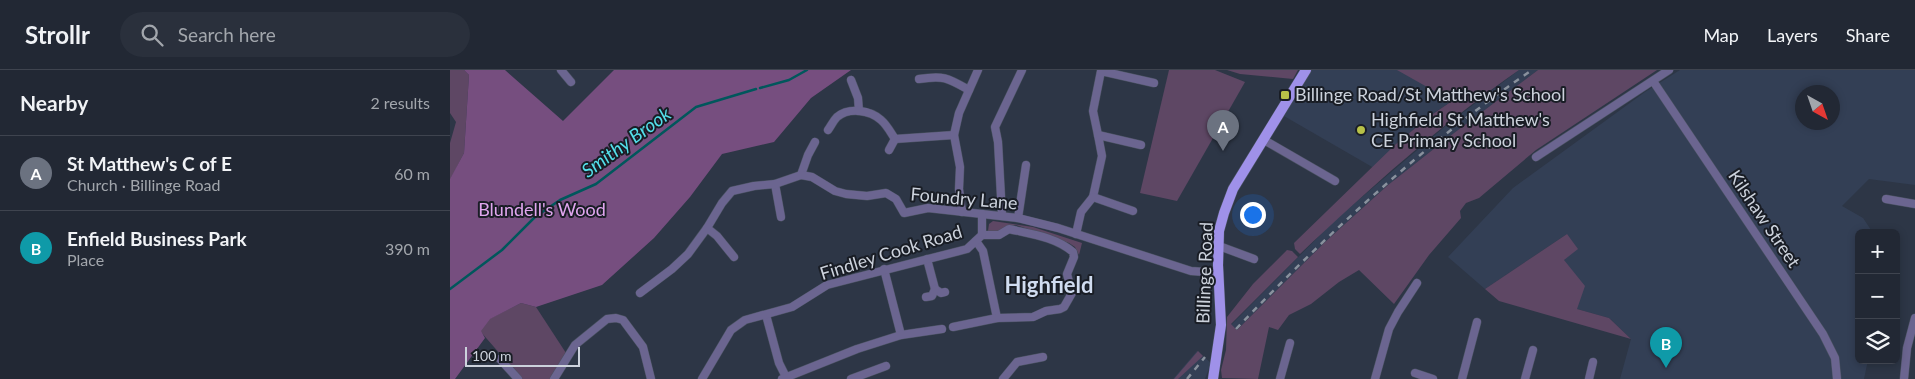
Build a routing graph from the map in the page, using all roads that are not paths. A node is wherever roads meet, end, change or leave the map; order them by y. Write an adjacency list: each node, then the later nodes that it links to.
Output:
1 (978, 70): 12 (street)
2 (1022, 70): 33 (street)
3 (1100, 70): 11 (street); 16 (street)
4 (1306, 70): 18 (main road, Billinge Road)
5 (1669, 70): 9 (street)
6 (566, 72): 10 (street)
7 (919, 79): 12 (street)
8 (851, 80): 13 (street)
9 (1653, 81): 22 (street); 79 (street, Kilshaw Street)
10 (571, 82)
11 (1154, 83)
12 (969, 90): 15 (street)
13 (860, 111): 14 (street); 17 (street)
14 (828, 130)
15 (954, 135): 17 (street); 31 (street)
16 (1098, 135): 20 (street); 27 (street)
17 (895, 139): 21 (street)
18 (1264, 140): 25 (street); 39 (main road, Billinge Road)
19 (815, 142): 24 (street)
20 (1141, 145)
21 (889, 150)
22 (1536, 157)
23 (1026, 165): 35 (street)
24 (801, 175): 26 (street); 31 (street, Foundry Lane)
25 (1335, 181)
26 (775, 184): 34 (street); 36 (street)
27 (1093, 197): 30 (street); 37 (street)
28 (1886, 199): 29 (street)
29 (1915, 204)
30 (1133, 210)
31 (962, 212): 32 (street, Foundry Lane)
32 (982, 214): 33 (street, Foundry Lane); 38 (street, Findley Cook Road)
33 (1002, 215): 35 (street, Foundry Lane)
34 (781, 217)
35 (1018, 218): 37 (street, Foundry Lane)
36 (707, 228): 40 (street); 47 (street)
37 (1076, 234): 44 (street, Foundry Lane)
38 (979, 238): 41 (street, Findley Cook Road); 51 (street); 51 (street)
39 (1219, 246): 42 (street); 44 (main road, Billinge Road)
40 (734, 257)
41 (927, 259): 43 (street, Findley Cook Road); 46 (street)
42 (1254, 259)
43 (884, 269): 50 (street, Findley Cook Road); 56 (street)
44 (1219, 274): 72 (main road, Billinge Road)
45 (1417, 283): 74 (street)
46 (935, 289): 48 (street); 49 (street)
47 (640, 292)
48 (945, 292)
49 (926, 297)
50 (766, 315): 65 (street); 69 (street, Findley Cook Road)
51 (997, 318): 54 (street)
52 (1915, 318): 80 (street)
53 (1477, 322): 76 (street)
54 (953, 327)
55 (942, 329): 56 (street)
56 (901, 335): 65 (street)
57 (1290, 343): 73 (street)
58 (1533, 350): 77 (street)
59 (1043, 357): 71 (street)
60 (500, 359): 66 (street)
61 (1594, 362): 78 (street)
62 (886, 366): 64 (street)
63 (1415, 374): 75 (street)
64 (862, 377): 70 (street)
65 (784, 378)
66 (518, 379)
67 (554, 379): 68 (street)
68 (651, 379)
69 (702, 379)
70 (851, 379)
71 (1003, 379)
72 (1213, 379)
73 (1280, 379)
74 (1375, 379)
75 (1433, 379)
76 (1462, 379)
77 (1525, 379)
78 (1589, 379)
79 (1837, 379)
80 (1904, 379)

